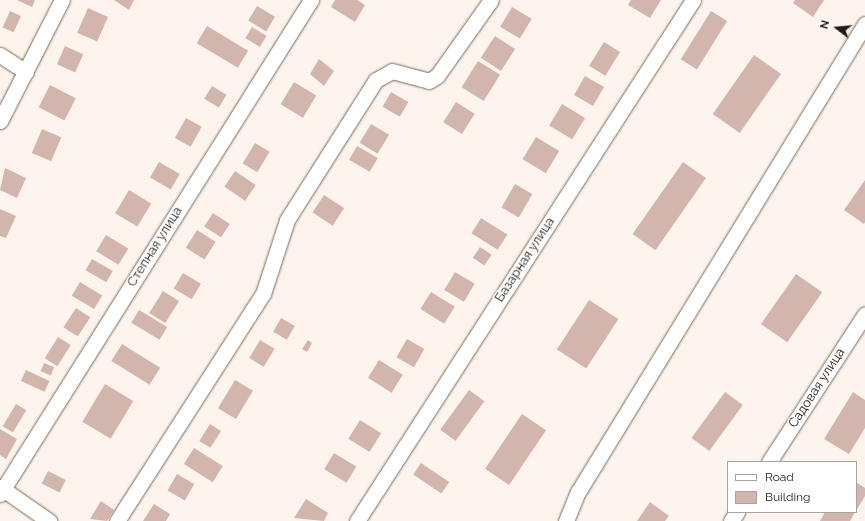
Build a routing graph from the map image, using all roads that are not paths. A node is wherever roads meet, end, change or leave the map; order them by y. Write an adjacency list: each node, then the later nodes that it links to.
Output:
1 (62, 0): 7 (street)
2 (311, 0): 11 (street, Степная улица)
3 (491, 0): 13 (street)
4 (693, 0): 14 (street, Базарная улица)
5 (865, 24): 15 (street)
6 (0, 55): 7 (street)
7 (26, 72): 8 (street)
8 (0, 121)
9 (865, 314): 10 (street, Садовая улица)
10 (770, 461)
11 (1, 490): 12 (street)
12 (50, 521)
13 (117, 521)
14 (357, 521)
15 (566, 521)

